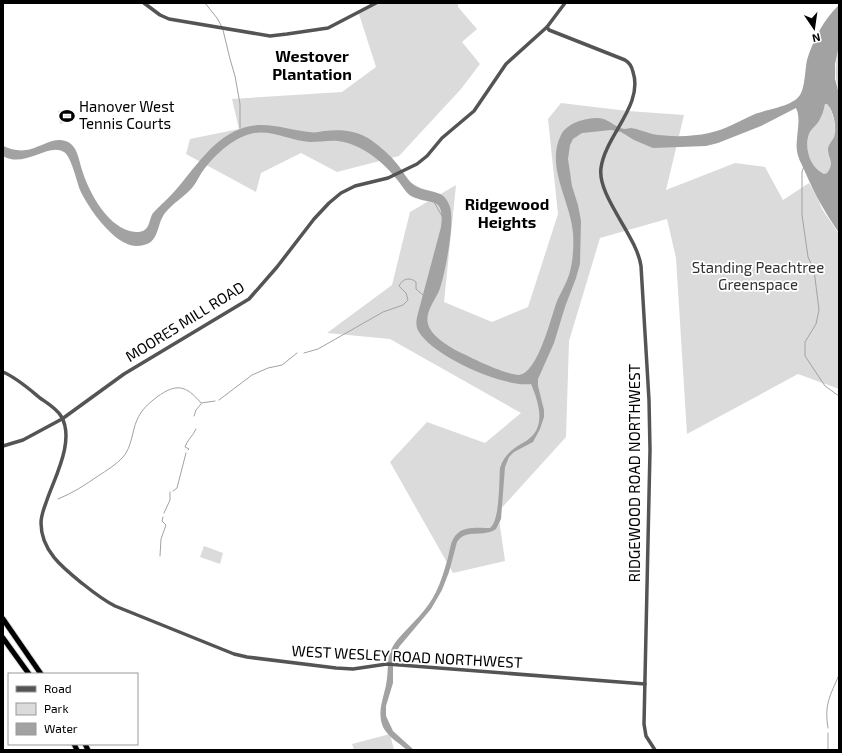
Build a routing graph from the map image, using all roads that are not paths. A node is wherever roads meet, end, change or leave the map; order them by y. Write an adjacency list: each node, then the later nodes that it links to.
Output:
1 (144, 3): 2 (street)
2 (376, 3)
3 (565, 3): 4 (street, MOORES MILL ROAD)
4 (547, 27): 6 (street, MOORES MILL ROAD); 12 (street, RIDGEWOOD ROAD NORTHWEST)
5 (3, 372): 6 (street)
6 (62, 419): 7 (street, MOORES MILL ROAD); 12 (street, WEST WESLEY ROAD NORTHWEST)
7 (3, 446)
8 (3, 619): 11 (highway)
9 (3, 638): 10 (highway)
10 (27, 673)
11 (40, 673)
12 (645, 684): 13 (street, RIDGEWOOD ROAD NORTHWEST)
13 (655, 750)

